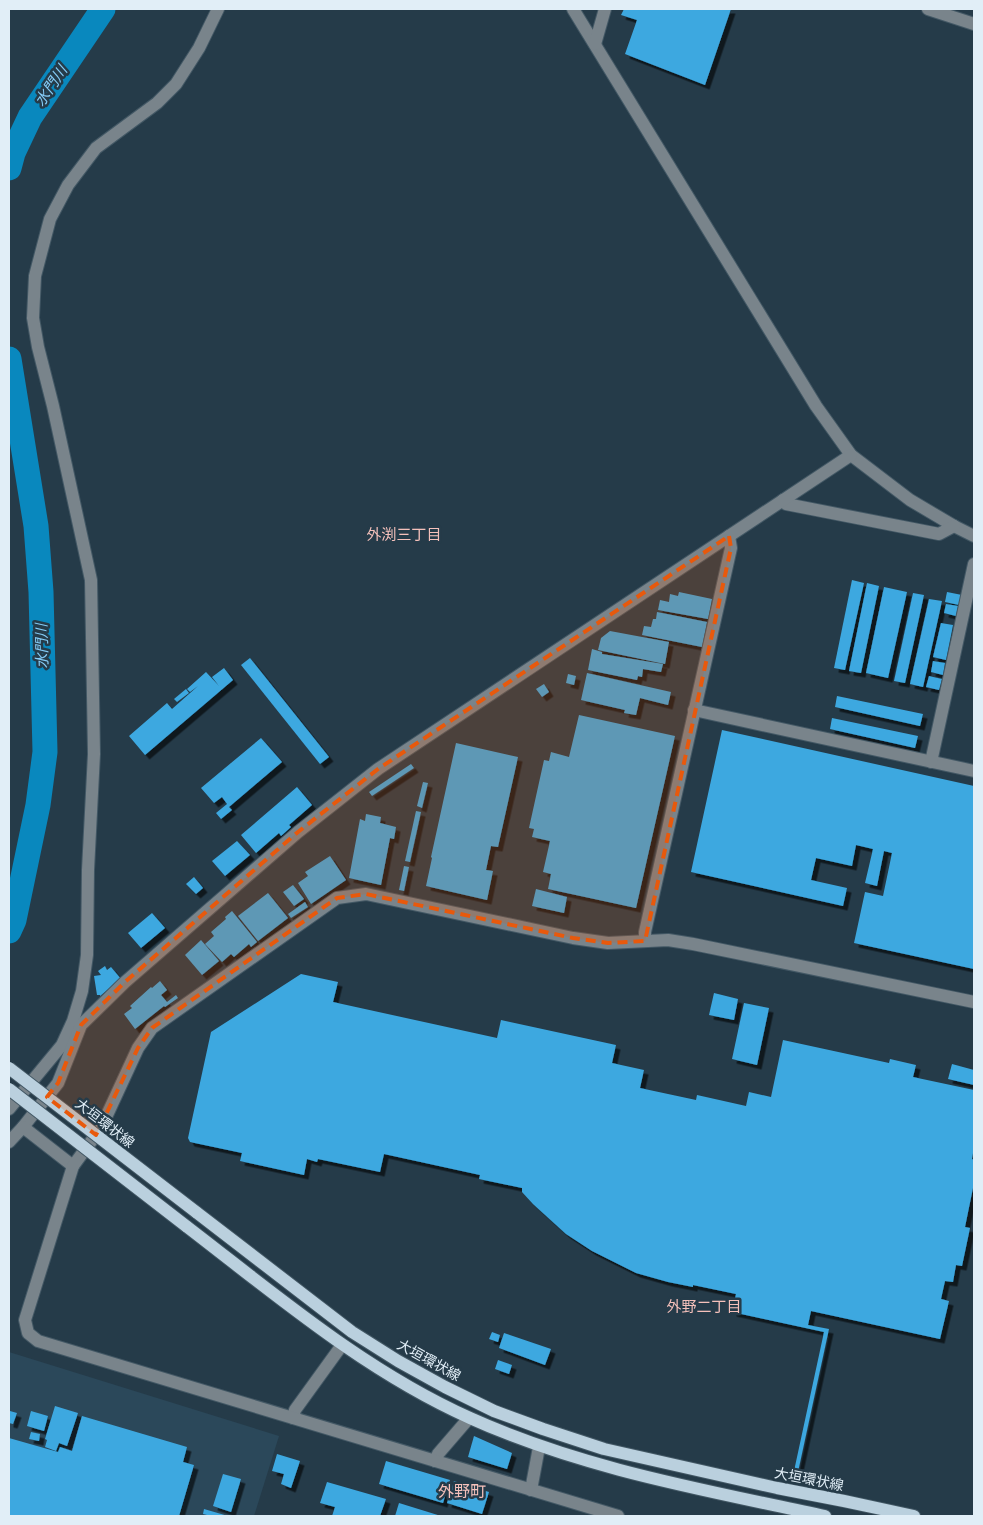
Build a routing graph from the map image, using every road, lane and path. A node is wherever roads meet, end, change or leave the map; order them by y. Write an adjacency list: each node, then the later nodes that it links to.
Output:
1 (218, 9): 18 (street)
2 (573, 9): 6 (street)
3 (605, 9): 6 (street)
4 (928, 9): 5 (street)
5 (974, 24)
6 (595, 44): 7 (street)
7 (850, 455): 8 (street); 9 (street)
8 (783, 500): 9 (street); 10 (street)
9 (954, 526): 11 (street)
10 (729, 536): 13 (street); 18 (street)
11 (974, 536)
12 (974, 564): 14 (street)
13 (694, 710): 14 (street); 16 (street)
14 (931, 762): 15 (street)
15 (974, 771)
16 (645, 941): 17 (street); 24 (street)
17 (974, 1002)
18 (78, 1023): 21 (street); 22 (street)
19 (9, 1068): 33 (main road, 大垣環状線, bridge)
20 (9, 1089): 25 (main road, bridge)
21 (9, 1109)
22 (22, 1128): 23 (street); 24 (street)
23 (9, 1142)
24 (73, 1166): 26 (street)
25 (342, 1346): 26 (street); 27 (main road)
26 (293, 1418): 29 (street)
27 (469, 1418): 28 (main road); 29 (street)
28 (540, 1446): 30 (street); 32 (main road)
29 (435, 1461): 30 (street)
30 (531, 1490): 31 (street)
31 (618, 1516)
32 (825, 1516)
33 (914, 1516)

